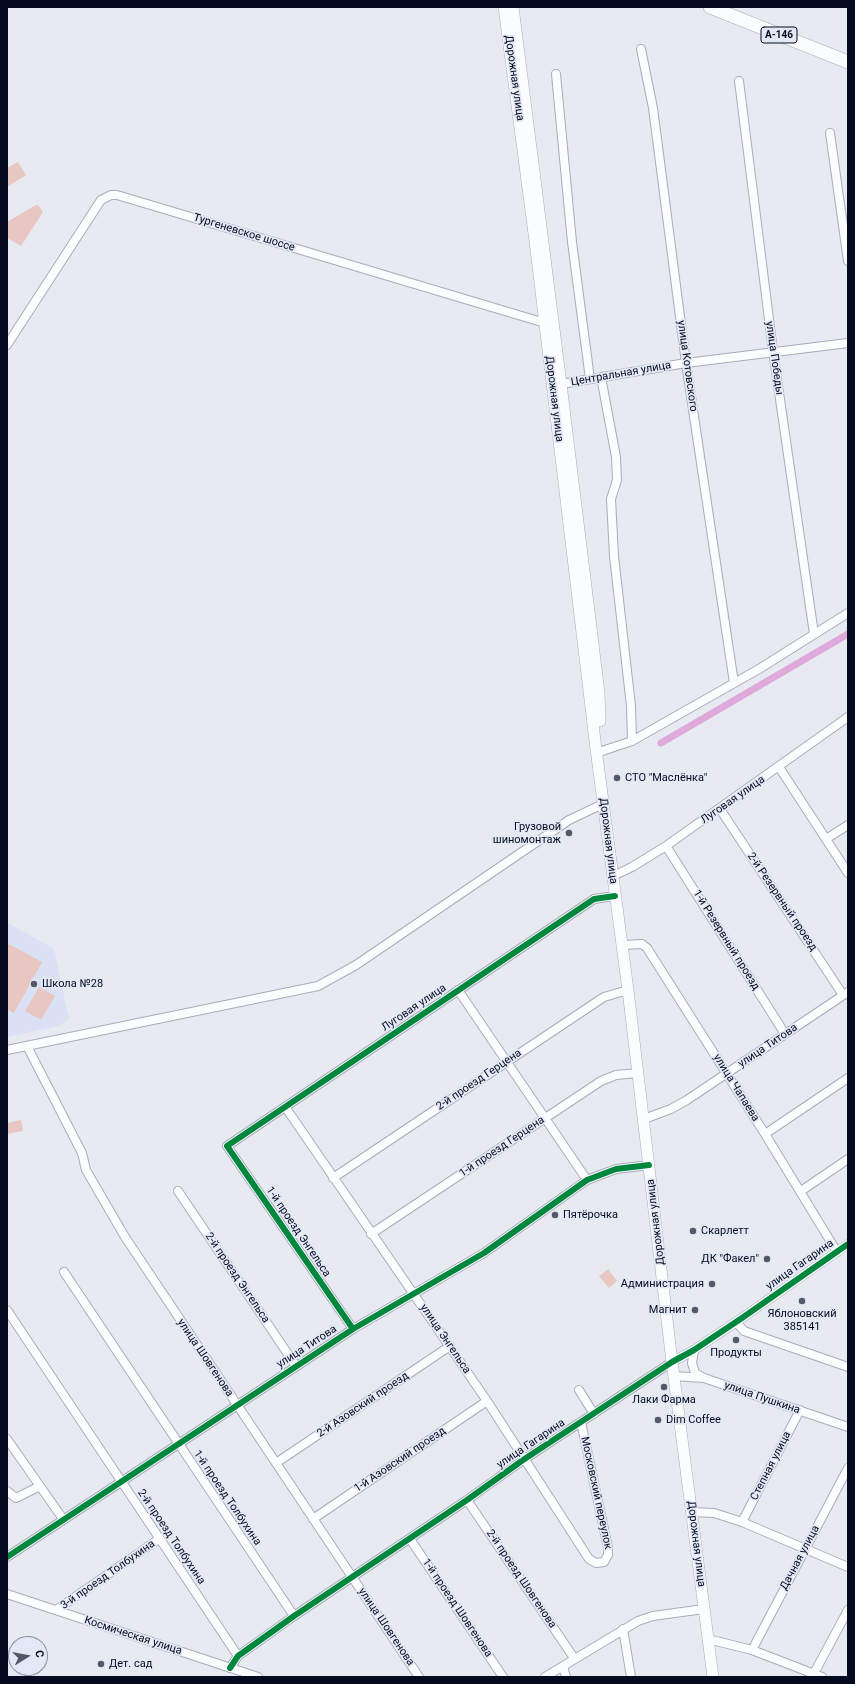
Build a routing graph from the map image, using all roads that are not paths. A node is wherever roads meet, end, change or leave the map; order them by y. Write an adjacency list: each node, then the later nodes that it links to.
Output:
1 (504, 7): 12 (main road, Дорожная улица)
2 (513, 7): 12 (main road, Дорожная улица)
3 (710, 7): 7 (highway, А-146)
4 (721, 7): 6 (highway, А-146)
5 (641, 49): 16 (street, улица Котовского)
6 (848, 58)
7 (848, 62)
8 (556, 74): 18 (street)
9 (739, 82): 15 (street, улица Победы)
10 (830, 133): 11 (street)
11 (848, 261)
12 (549, 323): 14 (street, Тургеневское шоссе); 19 (main road, Дорожная улица); 27 (main road, Дорожная улица)
13 (848, 343): 15 (street, Центральная улица)
14 (7, 345)
15 (773, 351): 16 (street, Центральная улица); 21 (street, улица Победы)
16 (686, 363): 17 (street, Центральная улица); 22 (street, улица Котовского)
17 (601, 377): 18 (street, Центральная улица); 24 (street)
18 (590, 379): 19 (street, Центральная улица)
19 (561, 384): 25 (main road, Дорожная улица)
20 (848, 613): 21 (street)
21 (814, 634): 22 (street)
22 (734, 683): 24 (street)
23 (848, 717): 26 (street, Луговая улица)
24 (632, 740): 25 (street)
25 (602, 751): 27 (main road, Дорожная улица)
26 (779, 767): 29 (street, Луговая улица); 31 (street)
27 (602, 791): 28 (main road, Дорожная улица)
28 (604, 804): 34 (main road, Дорожная улица); 41 (street)
29 (720, 810): 32 (street, Луговая улица); 39 (street, 2-й Резервный проезд)
30 (848, 825): 31 (street)
31 (826, 839): 33 (street)
32 (666, 846): 34 (street, Луговая улица); 40 (street, 1-й Резервный проезд)
33 (848, 872)
34 (613, 876): 35 (main road, Дорожная улица)
35 (615, 896): 36 (main road, Дорожная улица); 37 (street, Луговая улица)
36 (623, 945): 38 (main road, Дорожная улица); 45 (street, улица Чапаева)
37 (458, 990): 43 (street); 47 (street, Луговая улица)
38 (628, 990): 43 (street, 2-й проезд Герцена); 44 (main road, Дорожная улица)
39 (846, 993): 40 (street, улица Титова)
40 (786, 1034): 45 (street, улица Титова)
41 (28, 1046): 42 (street); 74 (street, улица Шовгенова)
42 (7, 1050)
43 (507, 1062): 48 (street); 54 (street, 2-й проезд Герцена)
44 (638, 1073): 48 (street, 1-й проезд Герцена); 49 (main road, Дорожная улица)
45 (727, 1073): 49 (street, улица Титова); 50 (street, улица Чапаева)
46 (848, 1078): 50 (street)
47 (286, 1108): 51 (street, Луговая улица); 54 (street, улица Энгельса)
48 (544, 1119): 55 (street); 58 (street, 1-й проезд Герцена)
49 (644, 1119): 53 (main road, Дорожная улица)
50 (765, 1134): 57 (street, улица Чапаева)
51 (227, 1146): 64 (street, 1-й проезд Энгельса)
52 (848, 1159): 57 (street)
53 (649, 1165): 55 (street, улица Титова); 67 (main road, Дорожная улица)
54 (333, 1178): 58 (street, улица Энгельса)
55 (587, 1180): 61 (street, улица Титова)
56 (178, 1191): 68 (street, 2-й проезд Энгельса)
57 (800, 1191): 59 (street, улица Чапаева)
58 (371, 1234): 61 (street, улица Энгельса)
59 (844, 1249): 63 (street, улица Гагарина)
60 (64, 1272): 80 (street, 1-й проезд Толбухина)
61 (413, 1292): 64 (street, улица Титова); 65 (street, улица Энгельса)
62 (7, 1310): 84 (street, 2-й проезд Толбухина)
63 (736, 1322): 66 (street, улица Гагарина); 69 (street)
64 (353, 1329): 68 (street, улица Титова)
65 (450, 1346): 73 (street, улица Энгельса); 82 (street, 2-й Азовский проезд)
66 (694, 1350): 67 (street, улица Гагарина); 71 (street)
67 (672, 1362): 70 (main road, Дорожная улица); 76 (street, улица Гагарина)
68 (296, 1366): 74 (street, улица Титова)
69 (848, 1367)
70 (674, 1376): 71 (street, улица Пушкина); 88 (main road, Дорожная улица)
71 (704, 1378): 75 (street, улица Пушкина)
72 (579, 1390): 76 (street)
73 (487, 1402): 81 (street, улица Энгельса); 90 (street, 1-й Азовский проезд)
74 (237, 1405): 80 (street, улица Титова); 82 (street, улица Шовгенова)
75 (800, 1410): 78 (street, улица Пушкина); 91 (street, Степная улица)
76 (594, 1414): 77 (street, улица Гагарина)
77 (581, 1422): 81 (street, улица Гагарина); 96 (street, Московский переулок)
78 (848, 1427)
79 (7, 1439): 85 (street)
80 (178, 1444): 84 (street, улица Титова); 103 (street, 1-й проезд Толбухина)
81 (523, 1460): 87 (street, улица Гагарина); 96 (street, улица Энгельса)
82 (276, 1463): 90 (street, улица Шовгенова)
83 (848, 1468): 94 (street, Дачная улица)
84 (121, 1482): 89 (street, улица Титова); 92 (street, 2-й проезд Толбухина)
85 (40, 1486): 86 (street); 89 (street)
86 (7, 1491)
87 (468, 1500): 93 (street, улица Гагарина); 108 (street, 2-й проезд Шовгенова)
88 (692, 1512): 91 (street); 100 (main road, Дорожная улица)
89 (63, 1519): 95 (street, улица Титова)
90 (313, 1519): 98 (street, улица Шовгенова)
91 (742, 1522): 94 (street)
92 (160, 1539): 101 (street, 3-й проезд Толбухина); 107 (street, 2-й проезд Толбухина)
93 (410, 1539): 98 (street, улица Гагарина); 114 (street, 1-й проезд Шовгенова)
94 (804, 1549): 97 (street); 106 (street, Дачная улица)
95 (7, 1557)
96 (604, 1562)
97 (848, 1567)
98 (352, 1577): 103 (street, улица Гагарина); 113 (street, улица Шовгенова)
99 (7, 1594): 101 (street, Космическая улица)
100 (704, 1609): 104 (street); 105 (main road, Дорожная улица)
101 (56, 1610): 110 (street, Космическая улица)
102 (848, 1610): 111 (street)
103 (294, 1616): 107 (street, улица Гагарина)
104 (622, 1629): 108 (street); 117 (street)
105 (708, 1639): 106 (street); 118 (main road, Дорожная улица)
106 (752, 1650): 111 (street)
107 (238, 1656): 110 (street, улица Гагарина)
108 (574, 1658): 109 (street)
109 (563, 1666): 115 (street); 116 (street)
110 (230, 1668): 112 (street, Космическая улица)
111 (816, 1676)
112 (258, 1677)
113 (419, 1677)
114 (503, 1677)
115 (546, 1677)
116 (566, 1677)
117 (631, 1677)
118 (713, 1677)

